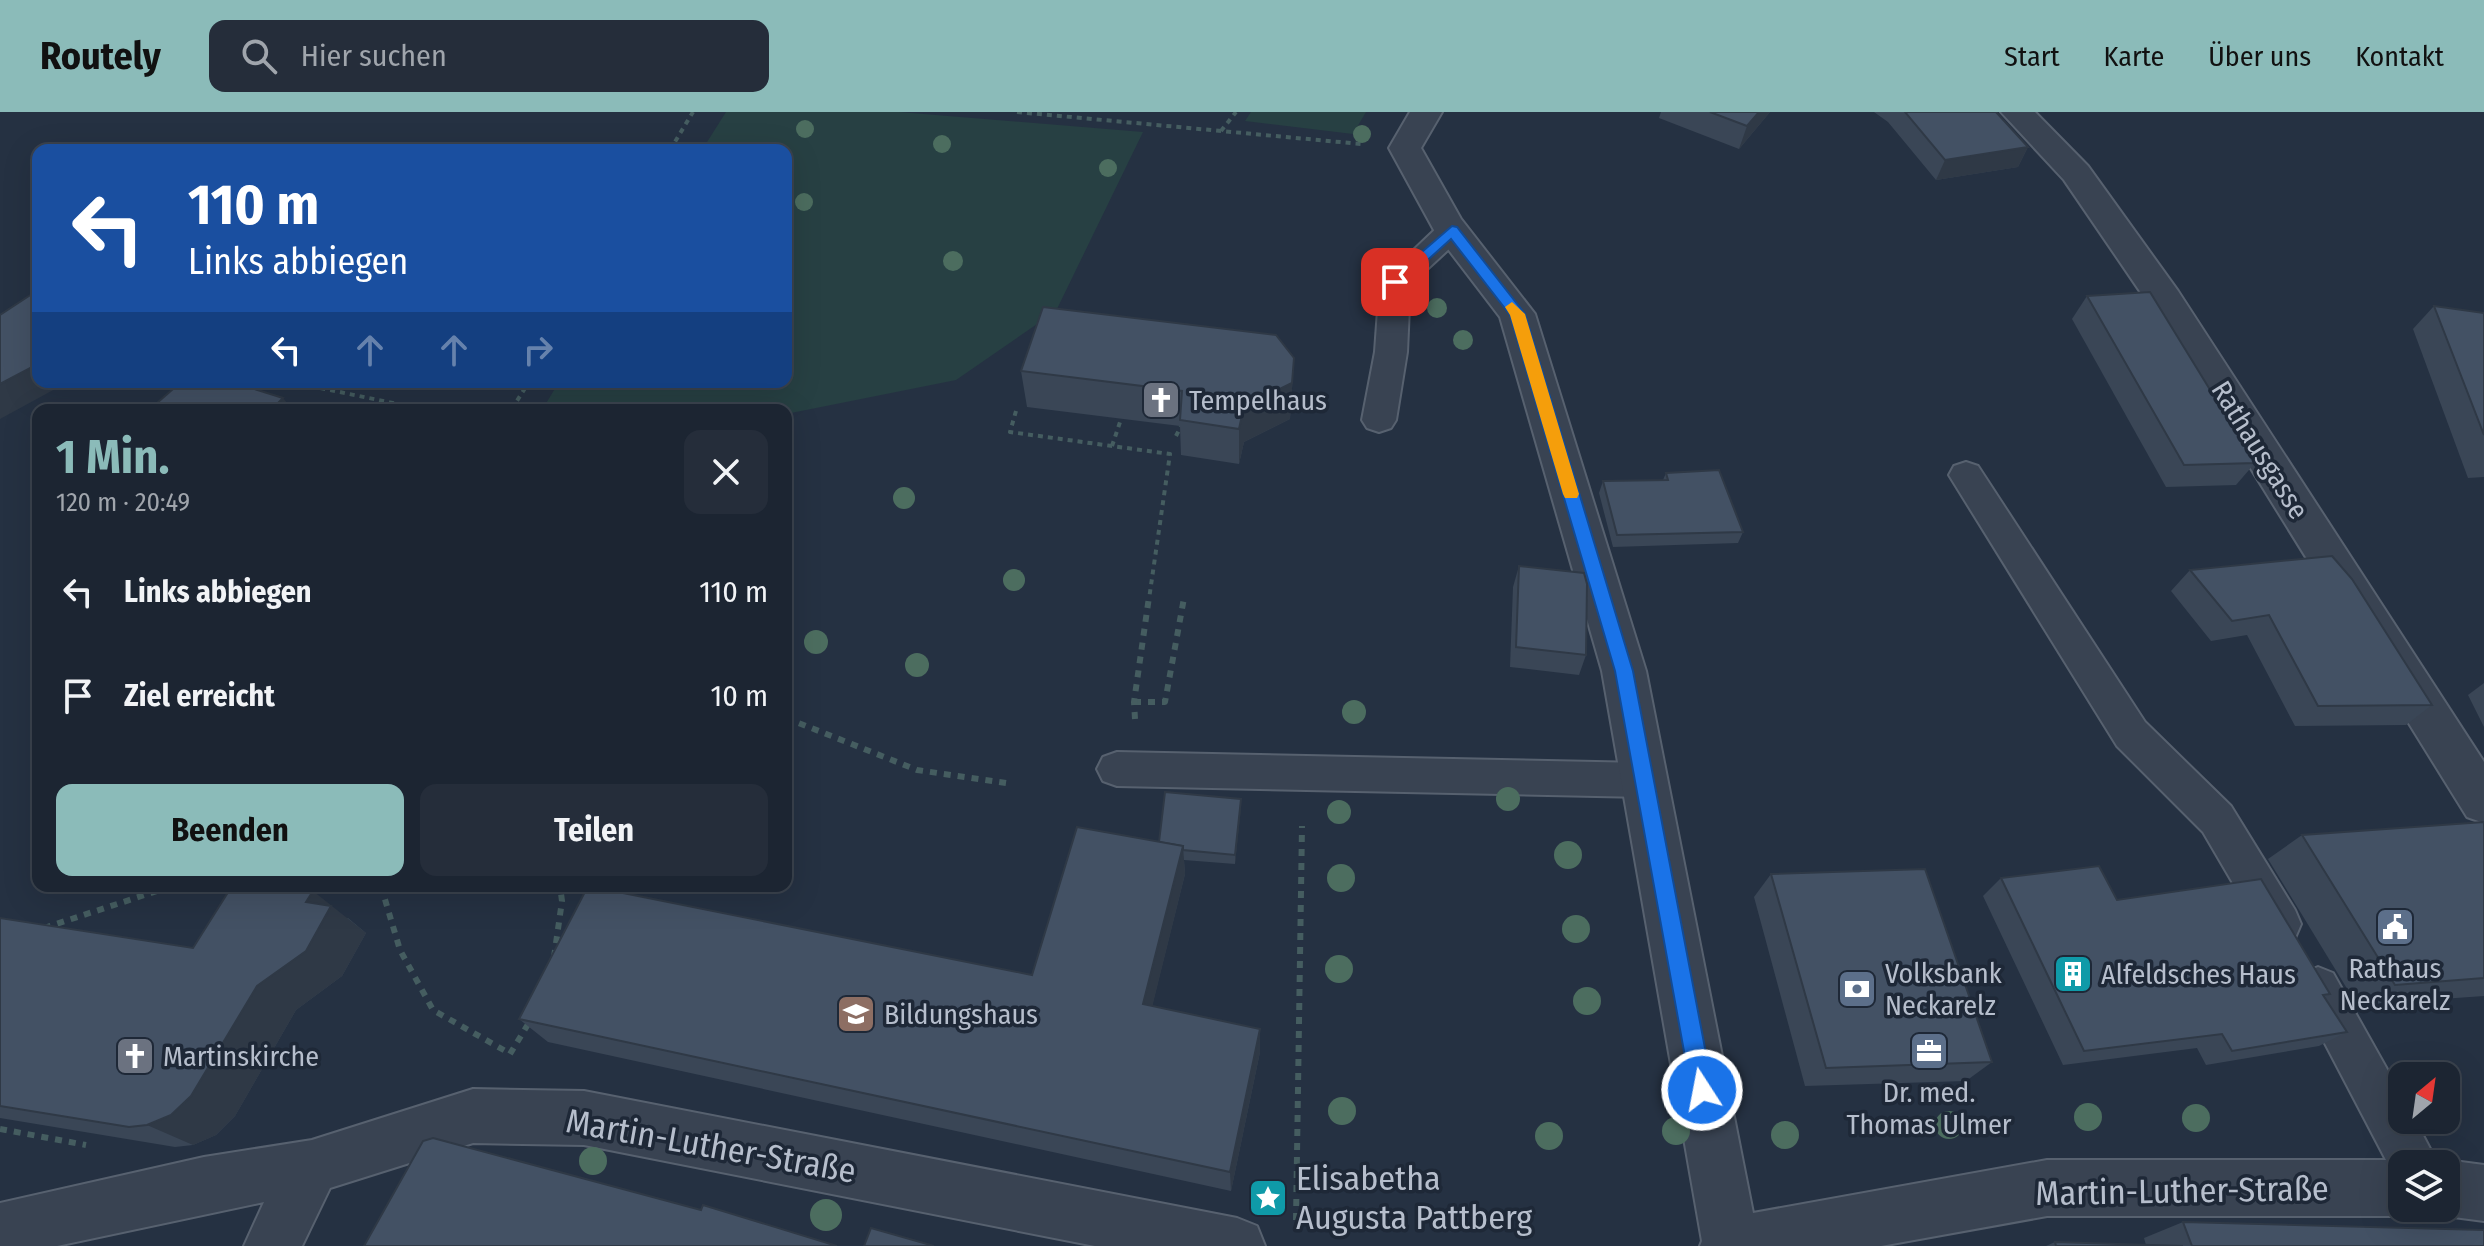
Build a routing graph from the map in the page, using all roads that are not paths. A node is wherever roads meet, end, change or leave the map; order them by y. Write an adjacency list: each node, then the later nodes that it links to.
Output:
1 (2017, 112): 8 (street, Rathausgasse)
2 (1416, 130): 3 (street)
3 (1452, 230): 4 (lane); 7 (street)
4 (1379, 420)
5 (1966, 475): 9 (lane)
6 (1117, 769): 7 (lane)
7 (1644, 780): 17 (street)
8 (2484, 802)
9 (2407, 1150)
10 (312, 1167): 14 (street, Martin-Luther-Straße); 15 (street); 16 (street, Martin-Luther-Straße)
11 (2388, 1188): 17 (street, Martin-Luther-Straße)
12 (2460, 1190): 13 (street)
13 (2484, 1193)
14 (0, 1231)
15 (272, 1246)
16 (1237, 1246)
17 (1730, 1246)

